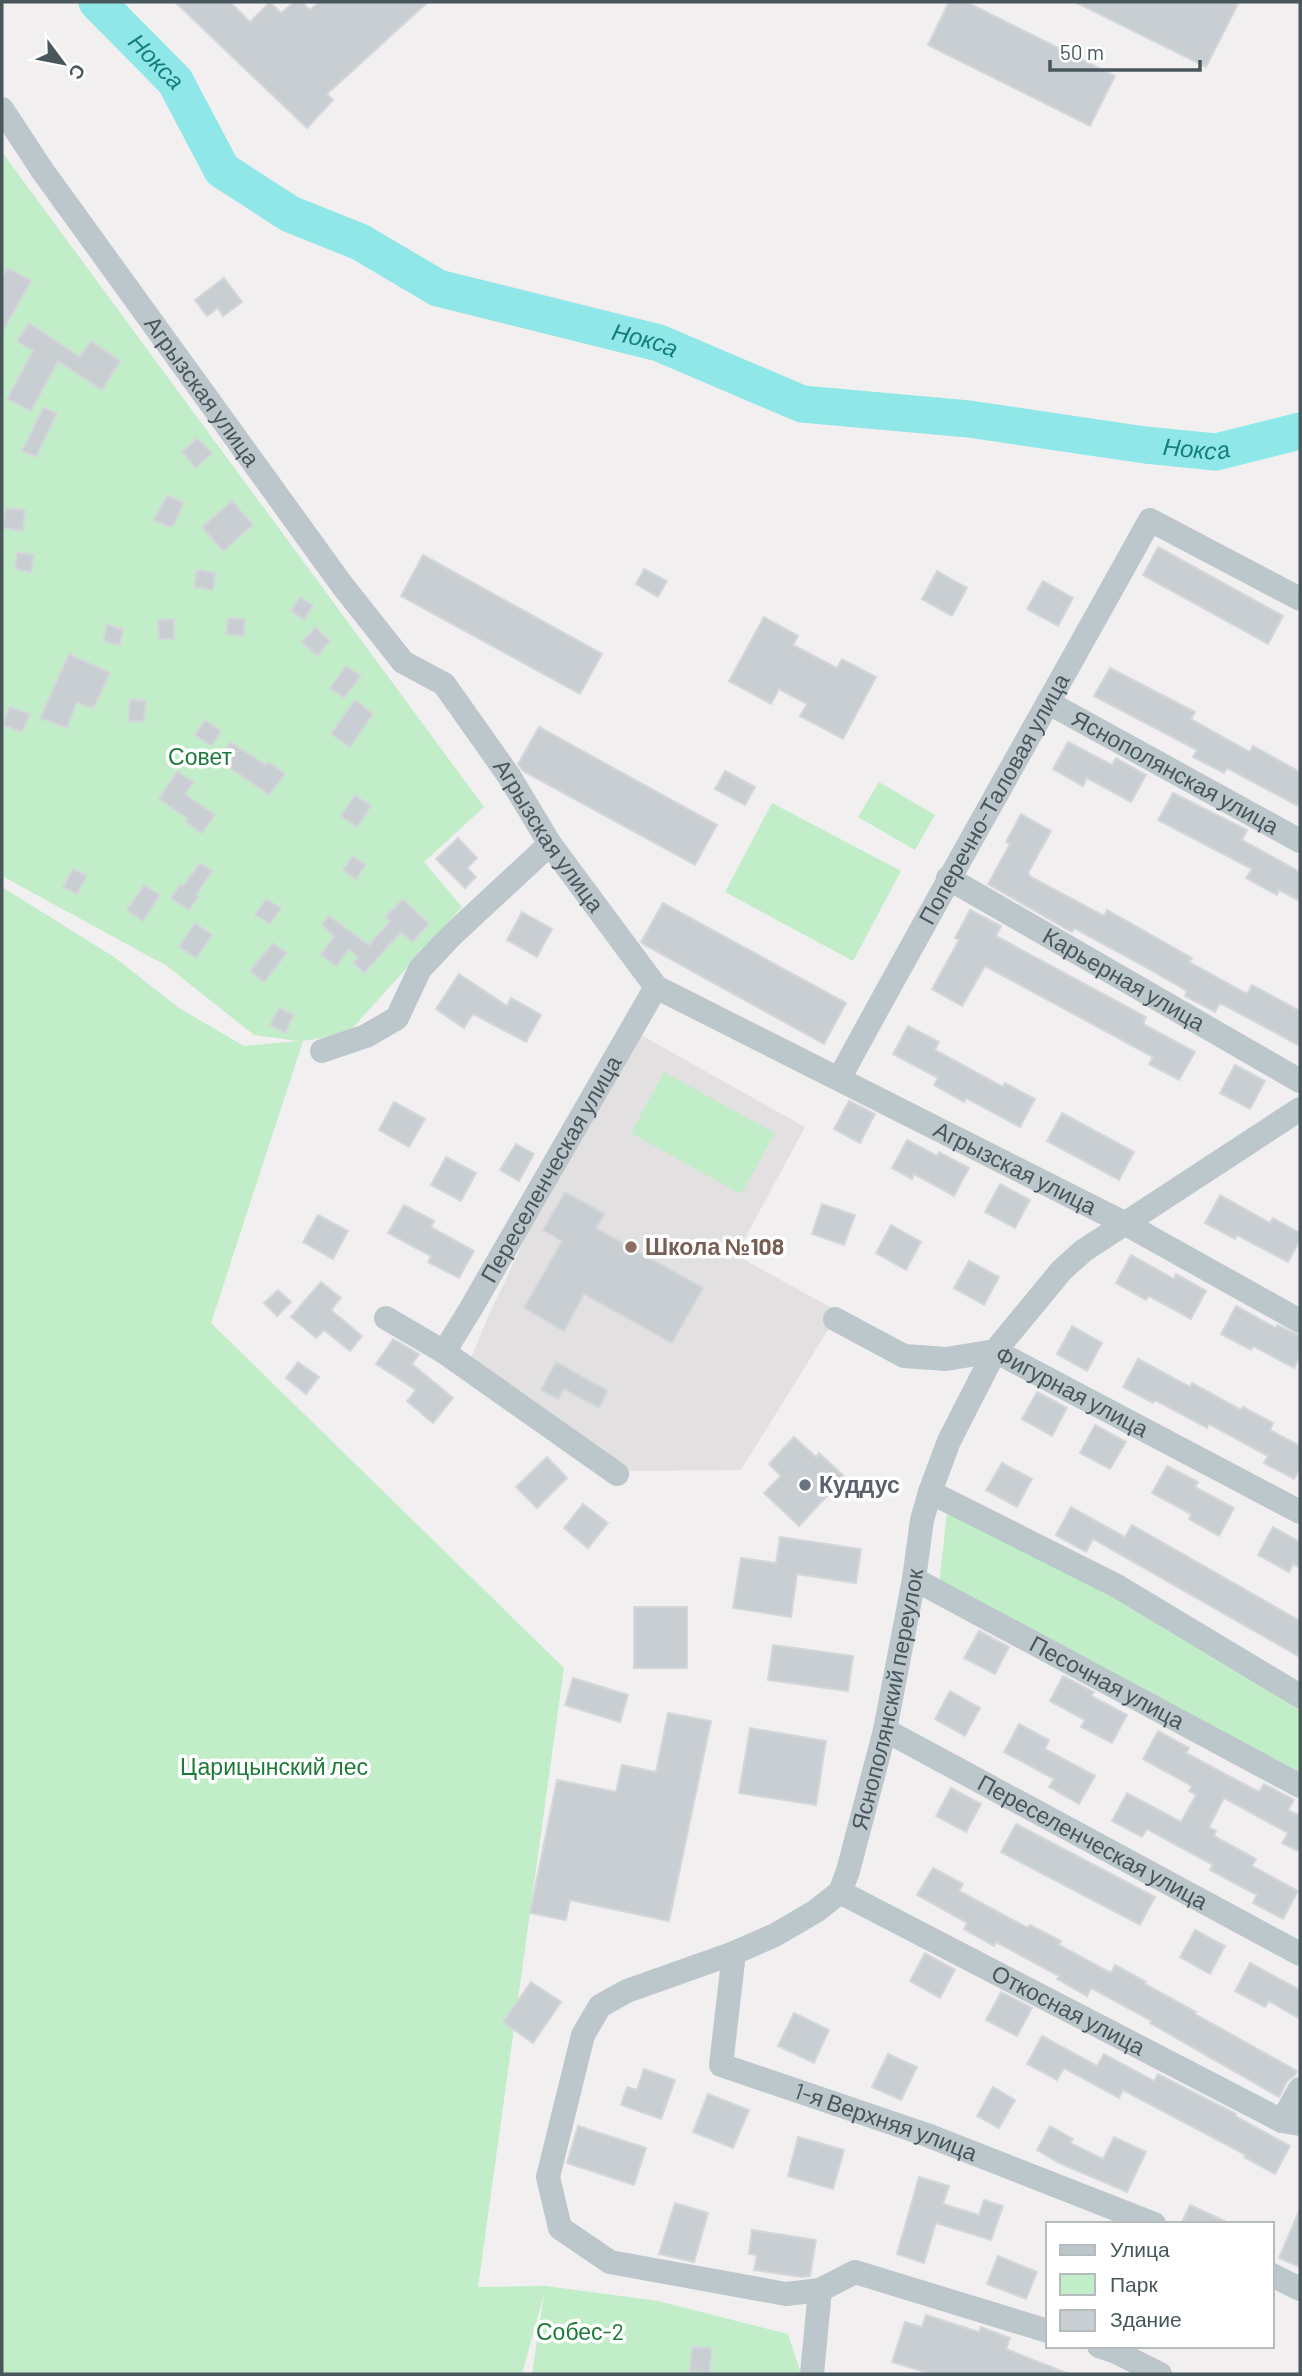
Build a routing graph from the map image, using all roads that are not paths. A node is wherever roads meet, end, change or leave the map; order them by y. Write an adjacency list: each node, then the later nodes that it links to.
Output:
1 (2, 109): 5 (street, Агрызская улица)
2 (1300, 599): 3 (street, Поперечно-Таловая улица)
3 (1049, 703): 4 (street, Яснополянская улица); 6 (street, Поперечно-Таловая улица)
4 (1300, 841)
5 (550, 844): 7 (street, Агрызская улица); 8 (street)
6 (948, 878): 9 (street, Поперечно-Таловая улица); 10 (street, Карьерная улица)
7 (656, 987): 9 (street, Агрызская улица); 17 (street, Переселенческая улица)
8 (322, 1051)
9 (839, 1079): 12 (street, Агрызская улица)
10 (1300, 1081)
11 (1300, 1109): 12 (street, Яснополянский переулок)
12 (1126, 1224): 15 (street, Агрызская улица); 16 (street, Яснополянский переулок)
13 (386, 1318): 17 (street)
14 (835, 1319): 16 (street, Фигурная улица)
15 (1300, 1321)
16 (995, 1351): 19 (street, Яснополянский переулок); 20 (street, Фигурная улица)
17 (444, 1352): 18 (street)
18 (617, 1474)
19 (930, 1492): 21 (street, Яснополянский переулок); 22 (street)
20 (1300, 1512)
21 (914, 1579): 23 (street, Яснополянский переулок); 24 (street, Песочная улица)
22 (1300, 1696)
23 (885, 1730): 25 (street, Яснополянский переулок); 27 (street, Переселенческая улица)
24 (1300, 1786)
25 (839, 1892): 26 (street); 29 (street, Откосная улица)
26 (734, 1953): 30 (street, 1-я Верхняя улица); 33 (street)
27 (1300, 1954)
28 (1300, 2090): 29 (street)
29 (1291, 2122)
30 (1149, 2222)
31 (1274, 2276): 32 (street)
32 (1300, 2289)
33 (820, 2290): 34 (street); 36 (street)
34 (1046, 2330)
35 (1105, 2348): 37 (street)
36 (812, 2374)
37 (1160, 2374)

